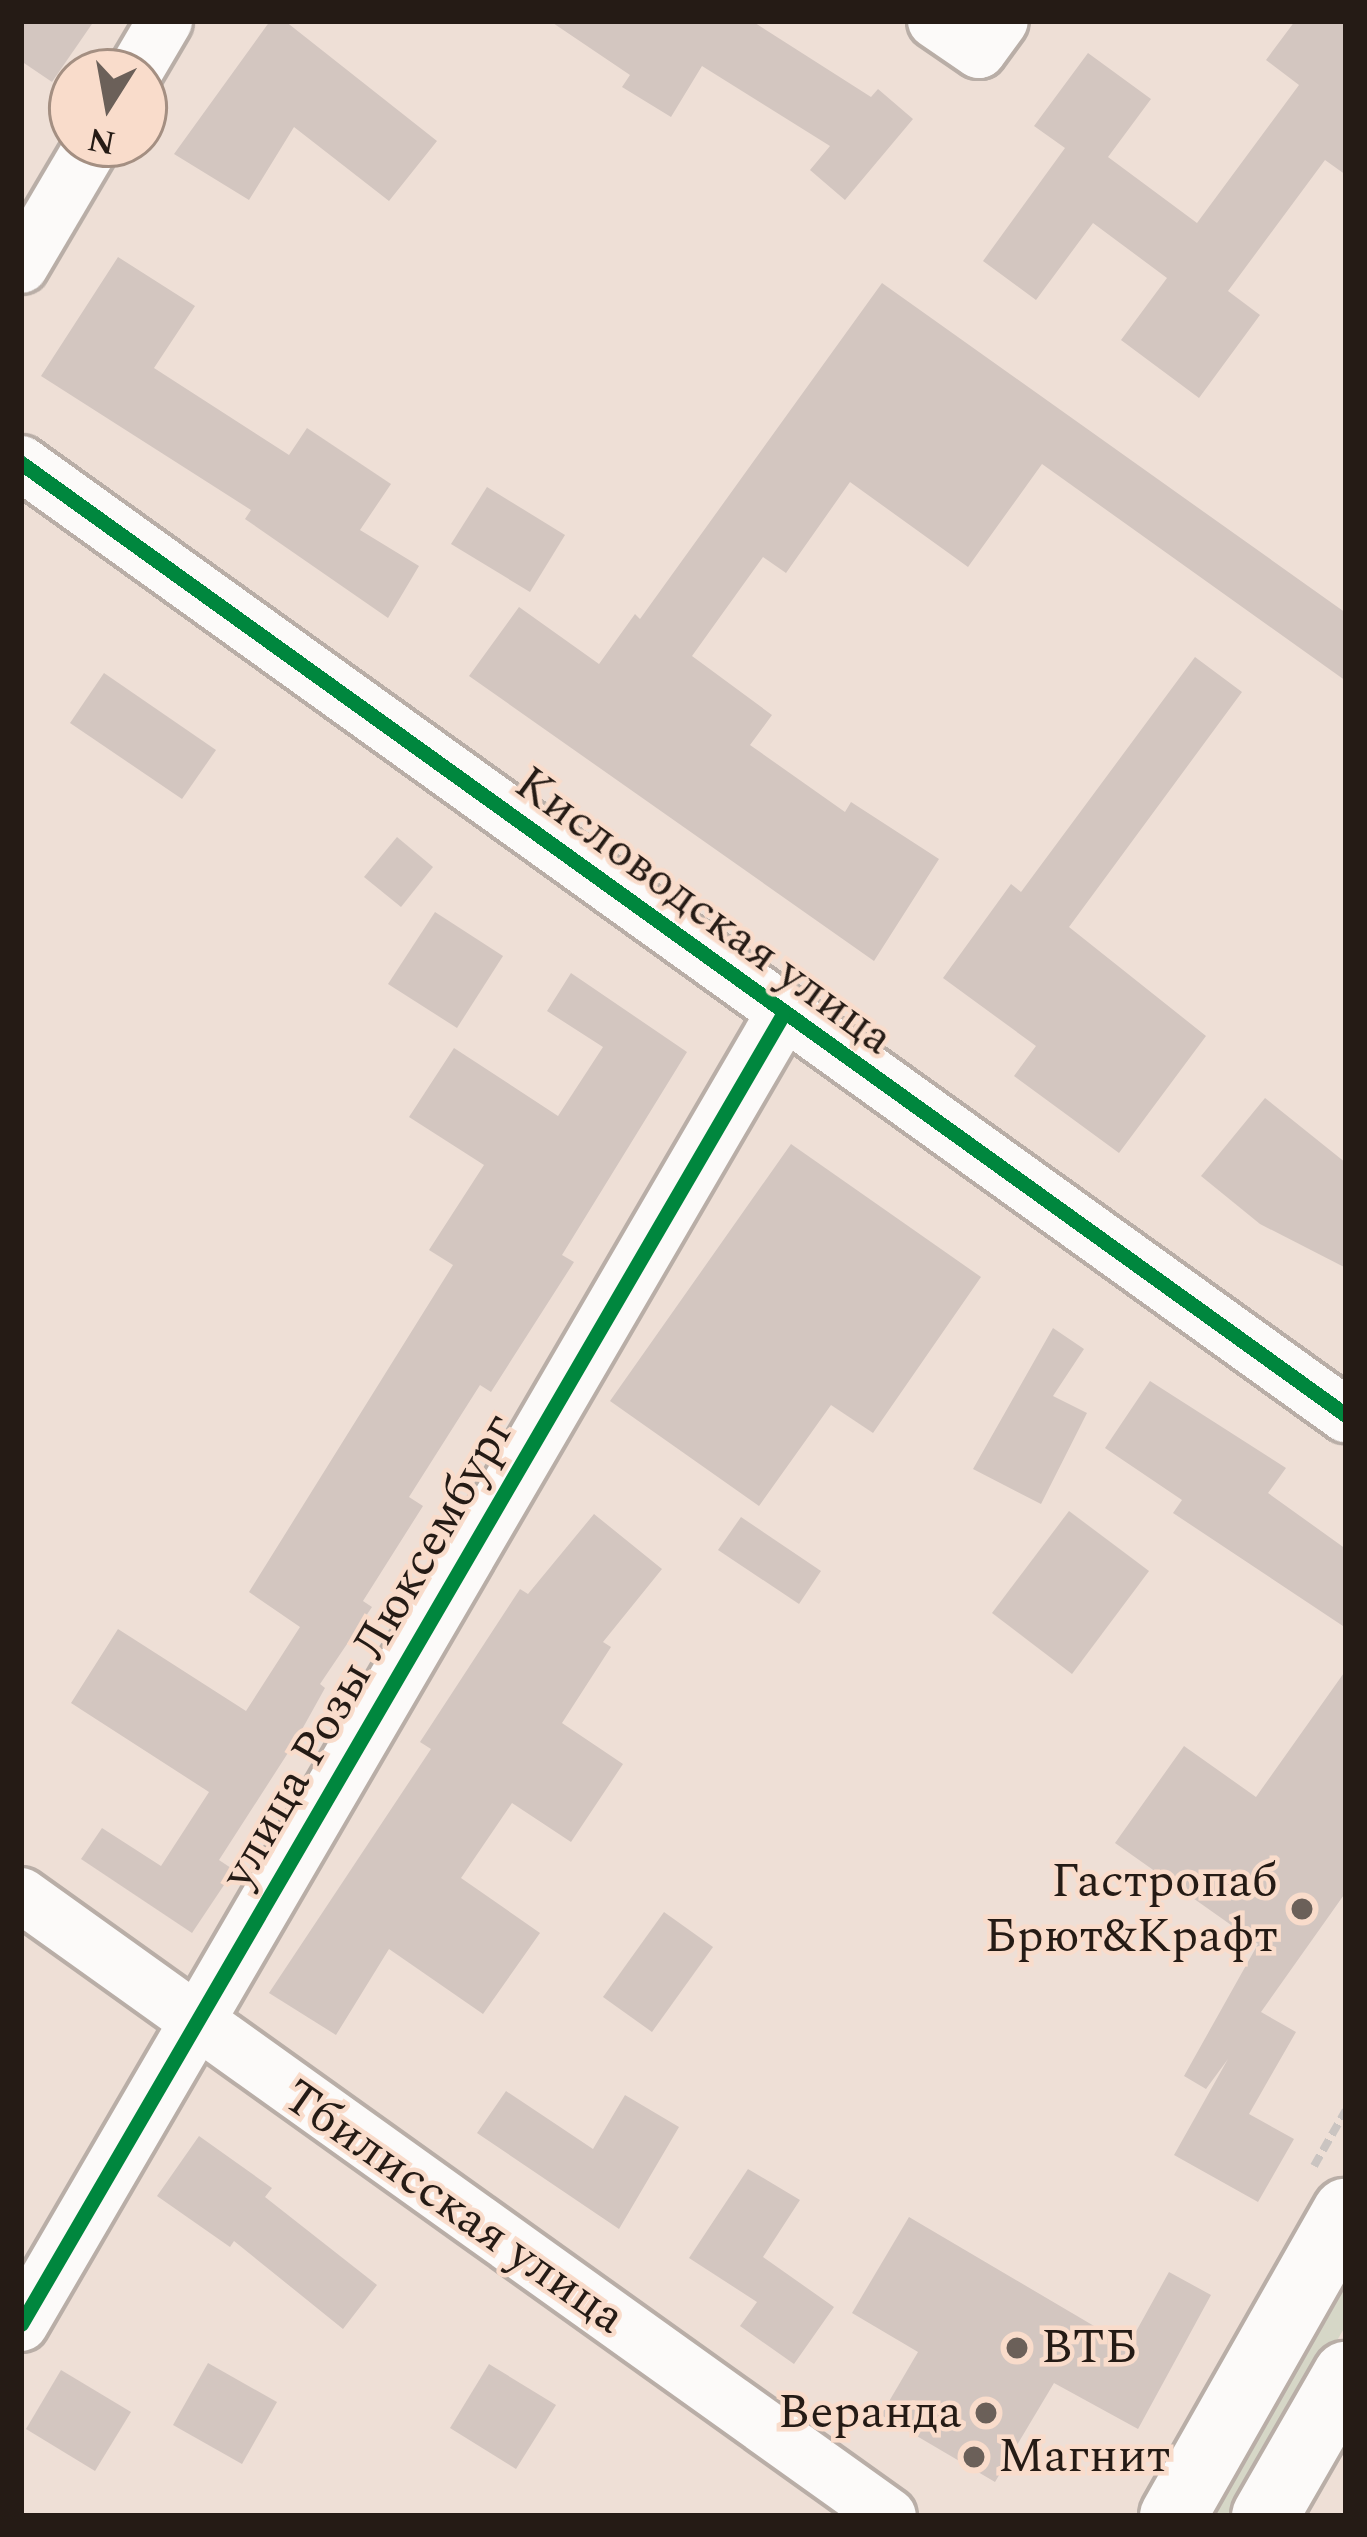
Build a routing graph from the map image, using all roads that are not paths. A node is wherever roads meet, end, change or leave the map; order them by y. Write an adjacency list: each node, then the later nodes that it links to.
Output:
1 (165, 21): 4 (street)
2 (935, 21): 3 (street)
3 (990, 36)
4 (149, 48)
5 (79, 168): 6 (street)
6 (21, 266)
7 (21, 463): 8 (street, Кисловодская улица)
8 (782, 1016): 9 (street, Кисловодская улица); 11 (street, улица Розы Люксембург)
9 (1346, 1415)
10 (21, 1895): 11 (street, Тбилисская улица)
11 (197, 2025): 13 (street, улица Розы Люксембург); 15 (street, Тбилисская улица)
12 (1346, 2212): 16 (main road)
13 (21, 2324)
14 (1346, 2374): 17 (main road)
15 (889, 2516)
16 (1173, 2516)
17 (1264, 2516)

